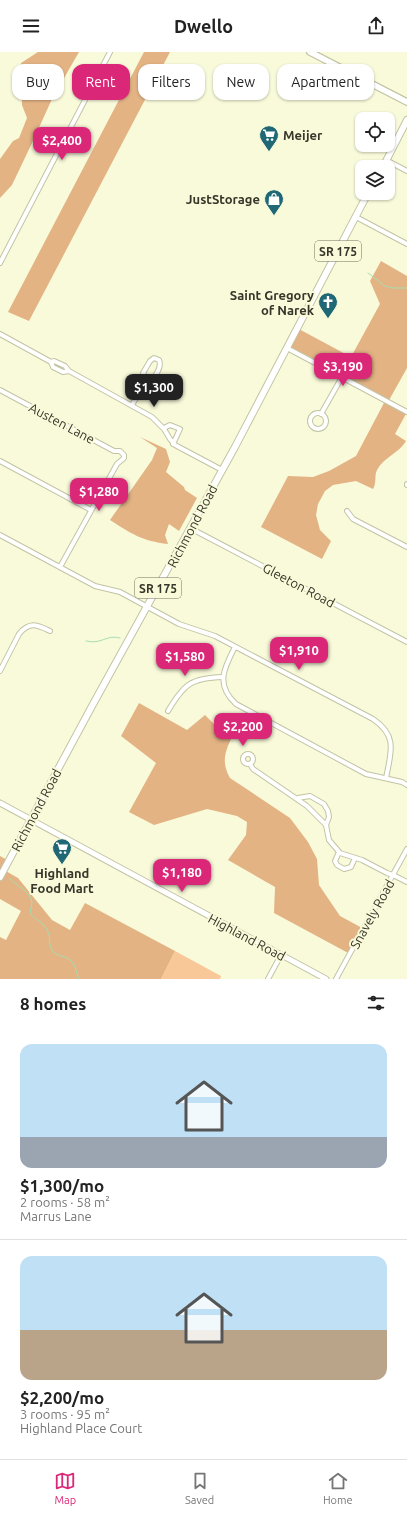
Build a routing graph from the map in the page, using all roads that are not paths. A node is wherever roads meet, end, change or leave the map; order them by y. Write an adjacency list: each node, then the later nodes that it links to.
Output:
1 (110, 52): 11 (street)
2 (310, 52): 3 (main road)
3 (407, 102)
4 (407, 120): 5 (main road)
5 (386, 160)
6 (395, 165): 7 (street)
7 (407, 171)
8 (364, 200): 9 (main road, Richmond Road / SR 175)
9 (356, 217): 10 (street); 13 (main road, Richmond Road / SR 175)
10 (407, 244)
11 (0, 263)
12 (0, 334): 14 (street)
13 (287, 348): 16 (street); 25 (main road, Richmond Road / SR 175)
14 (52, 362): 15 (street); 15 (street)
15 (69, 371): 19 (street)
16 (342, 377): 20 (street); 21 (street)
17 (147, 379): 17 (street); 19 (street)
18 (0, 390): 26 (street, Austen Lane)
19 (132, 405): 22 (street)
20 (407, 412)
21 (321, 414)
22 (164, 428): 23 (street); 23 (street)
23 (173, 444): 25 (street)
24 (0, 461): 26 (street)
25 (222, 470): 28 (main road, Richmond Road / SR 175)
26 (91, 510): 31 (street)
27 (347, 512): 30 (street)
28 (190, 528): 32 (main road, Richmond Road / SR 175); 34 (street, Gleeton Road)
29 (0, 535): 31 (street)
30 (407, 547)
31 (60, 567): 32 (street)
32 (147, 607): 35 (street); 44 (main road, Richmond Road / SR 175)
33 (50, 631): 36 (street)
34 (407, 642)
35 (235, 646): 37 (street); 40 (street)
36 (0, 671)
37 (223, 677): 38 (street); 40 (street)
38 (168, 711)
39 (250, 764): 42 (street)
40 (386, 778): 41 (street)
41 (407, 785)
42 (298, 798): 45 (street); 45 (street)
43 (0, 803): 44 (street, Highland Road)
44 (32, 820): 50 (main road, Richmond Road / SR 175); 52 (street, Highland Road)
45 (326, 825): 47 (street)
46 (407, 849): 49 (street, Snavely Road)
47 (339, 852): 48 (street); 48 (street)
48 (355, 858): 49 (street)
49 (394, 875): 51 (street); 55 (street, Snavely Road)
50 (0, 877)
51 (407, 882)
52 (281, 955): 53 (street); 54 (street, Highland Road)
53 (268, 979)
54 (326, 979)
55 (336, 979)

